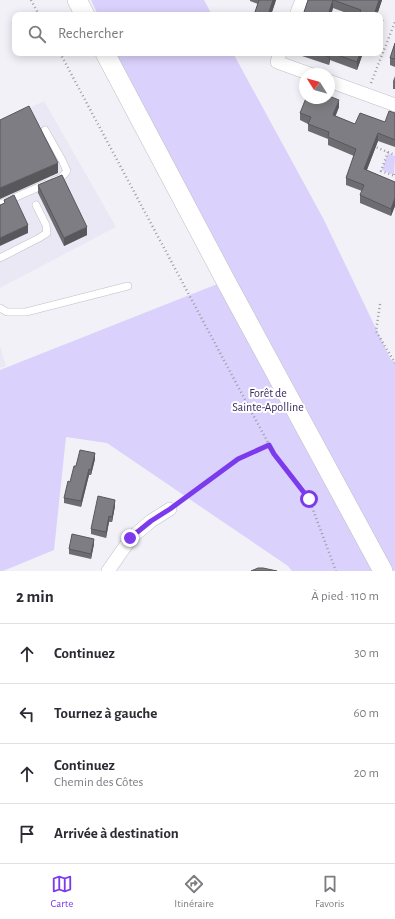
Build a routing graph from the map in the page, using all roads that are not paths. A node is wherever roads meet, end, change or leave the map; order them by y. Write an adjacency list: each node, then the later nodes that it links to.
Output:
1 (77, 0): 3 (main road)
2 (302, 0): 4 (street)
3 (83, 12)
4 (297, 12)
5 (107, 56): 16 (main road)
6 (279, 56): 7 (street)
7 (299, 70)
8 (335, 83): 9 (street)
9 (395, 105)
10 (45, 130): 11 (lane)
11 (0, 204)
12 (36, 205): 13 (lane)
13 (0, 258)
14 (128, 286): 15 (lane)
15 (0, 308)
16 (341, 493): 19 (main road); 20 (main road)
17 (170, 509): 18 (street)
18 (108, 571)
19 (376, 571)
20 (384, 571)

